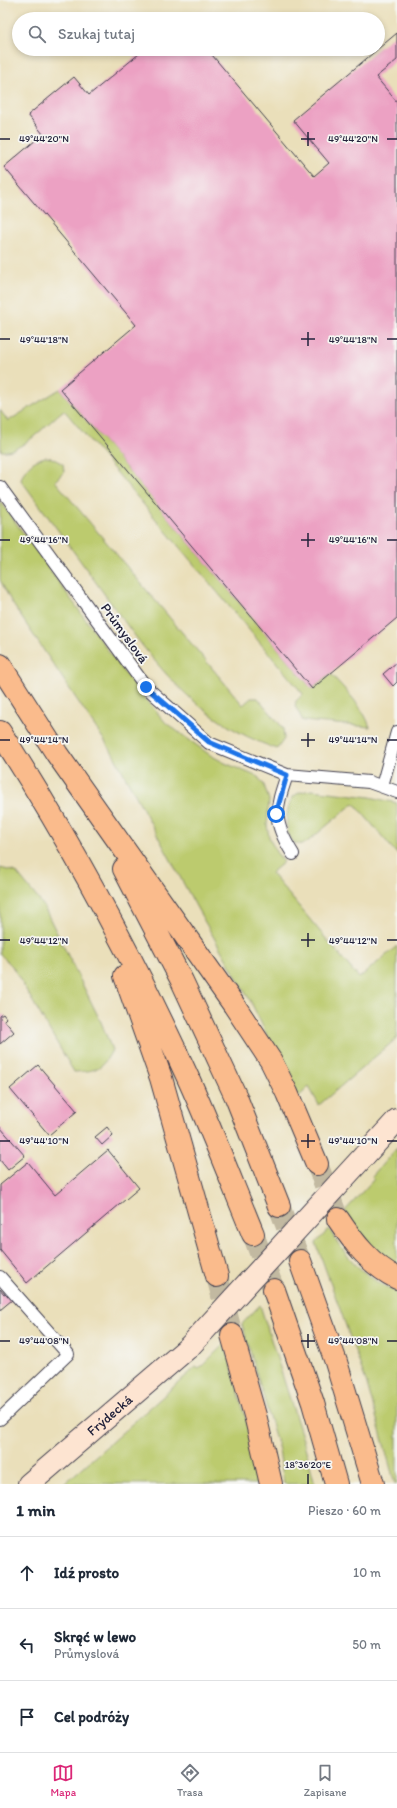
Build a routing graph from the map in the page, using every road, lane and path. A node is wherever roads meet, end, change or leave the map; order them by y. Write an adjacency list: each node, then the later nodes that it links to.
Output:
1 (0, 487): 6 (lane, Průmyslová)
2 (0, 665): 5 (highway)
3 (0, 732): 10 (highway)
4 (397, 732): 7 (lane)
5 (57, 754): 12 (highway); 13 (highway)
6 (287, 775): 7 (lane, Průmyslová); 9 (lane)
7 (382, 786): 8 (lane, Průmyslová)
8 (397, 792)
9 (293, 854)
10 (85, 874): 15 (highway); 18 (highway)
11 (397, 1120): 23 (main road, Frýdecká, bridge)
12 (317, 1164)
13 (279, 1206)
14 (338, 1219): 19 (highway)
15 (253, 1234)
16 (300, 1262): 26 (highway)
17 (0, 1276): 22 (lane)
18 (216, 1276)
19 (397, 1278)
20 (274, 1290): 25 (highway)
21 (232, 1335): 24 (highway)
22 (0, 1419)
23 (30, 1484)
24 (271, 1484)
25 (336, 1484)
26 (373, 1484)

